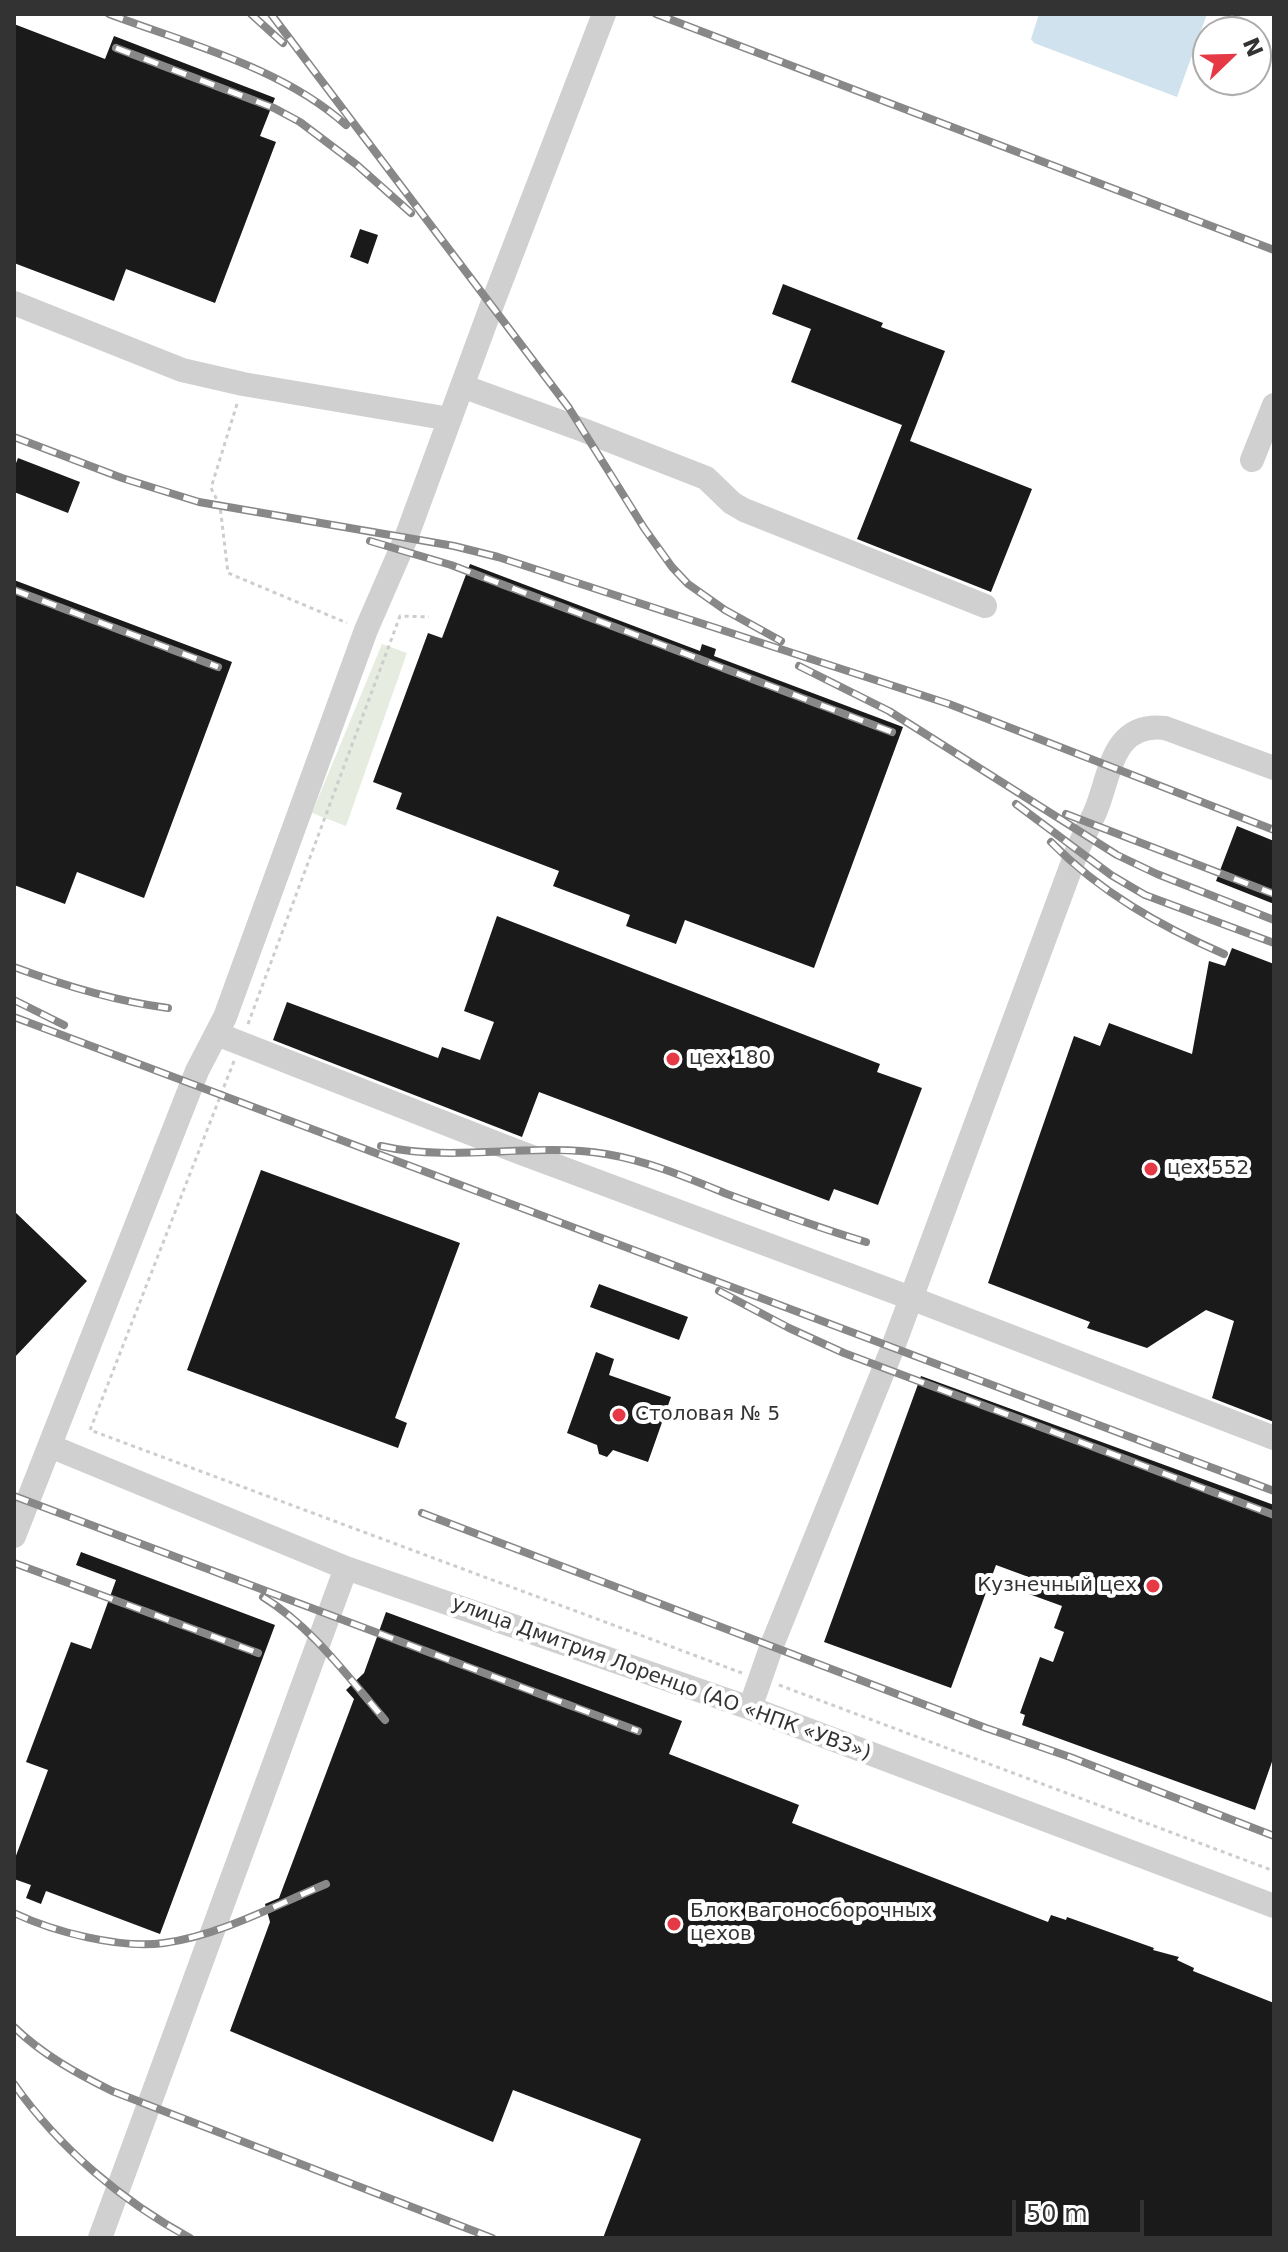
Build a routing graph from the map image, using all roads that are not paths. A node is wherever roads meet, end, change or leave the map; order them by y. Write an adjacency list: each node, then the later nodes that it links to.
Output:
1 (604, 14): 3 (lane)
2 (14, 303): 5 (lane)
3 (462, 386): 5 (lane); 7 (lane)
4 (1274, 405): 6 (lane)
5 (450, 419): 9 (lane)
6 (1252, 460)
7 (985, 606)
8 (1274, 768): 10 (lane)
9 (217, 1034): 10 (lane); 12 (lane)
10 (910, 1298): 11 (lane); 15 (lane)
11 (1274, 1438)
12 (50, 1446): 13 (lane); 14 (lane, улица Дмитрия Лоренцо (АО «НПК «УВЗ»))
13 (14, 1536)
14 (346, 1568): 15 (lane, улица Дмитрия Лоренцо (АО «НПК «УВЗ»)); 17 (lane)
15 (750, 1708): 16 (lane, улица Дмитрия Лоренцо (АО «НПК «УВЗ»))
16 (1274, 1906)
17 (100, 2238)

